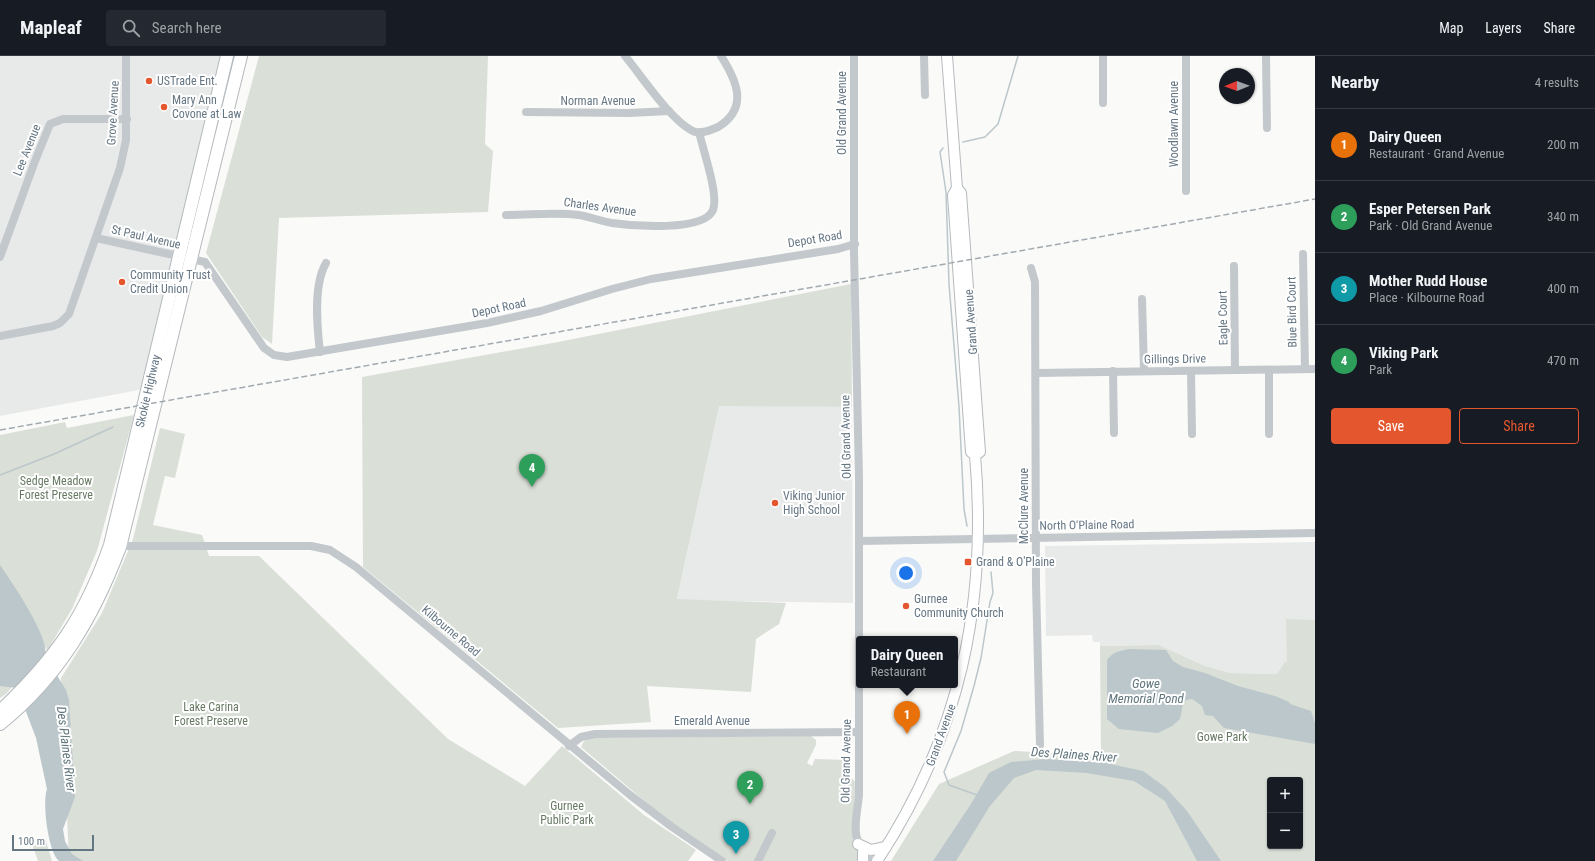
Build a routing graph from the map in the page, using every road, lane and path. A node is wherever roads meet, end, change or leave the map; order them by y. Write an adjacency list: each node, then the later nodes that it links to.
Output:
1 (126, 56): 16 (street, Grove Avenue)
2 (228, 56): 25 (highway, Skokie Highway)
3 (241, 56): 25 (highway, Skokie Highway)
4 (625, 56): 14 (street)
5 (721, 56): 18 (street)
6 (854, 56): 22 (street, Old Grand Avenue)
7 (924, 56): 12 (street)
8 (947, 56): 44 (main road, Grand Avenue)
9 (1103, 56): 13 (street)
10 (1186, 56): 19 (street, Woodlawn Avenue)
11 (1266, 56): 17 (street)
12 (925, 95)
13 (1104, 103)
14 (669, 111): 15 (street, Norman Avenue); 18 (street)
15 (526, 112)
16 (126, 119): 21 (street, Grove Avenue); 24 (street, Lee Avenue)
17 (1267, 128)
18 (699, 132): 20 (street, Charles Avenue)
19 (1186, 192)
20 (506, 215)
21 (96, 238): 25 (street, St Paul Avenue); 30 (street, Grove Avenue)
22 (855, 244): 31 (street, Depot Road); 46 (street, Old Grand Avenue)
23 (1303, 254): 32 (street, Blue Bird Court)
24 (0, 258)
25 (185, 258): 31 (street, Depot Road); 47 (highway, Skokie Highway)
26 (326, 263): 31 (street)
27 (1234, 266): 34 (street, Eagle Court)
28 (1031, 268): 39 (street, McClure Avenue)
29 (1142, 298): 37 (street)
30 (0, 336)
31 (320, 352)
32 (1305, 369): 33 (street, Gillings Drive); 35 (street, Gillings Drive)
33 (1315, 369)
34 (1235, 370): 35 (street, Gillings Drive); 38 (street, Gillings Drive)
35 (1269, 370): 42 (street)
36 (1113, 371): 37 (street, Gillings Drive); 39 (street, Gillings Drive); 40 (street)
37 (1144, 371): 38 (street, Gillings Drive)
38 (1191, 371): 41 (street)
39 (1036, 373): 45 (street, McClure Avenue)
40 (1114, 433)
41 (1192, 434)
42 (1269, 434)
43 (1315, 533): 45 (street, North O'Plaine Road)
44 (979, 538): 45 (street, North O'Plaine Road); 46 (street, North O'Plaine Road); 49 (main road, Grand Avenue)
45 (1036, 538): 56 (street, McClure Avenue)
46 (859, 541): 48 (street, Old Grand Avenue)
47 (115, 546): 52 (highway, Skokie Highway); 57 (street, Kilbourne Road)
48 (859, 636)
49 (958, 684)
50 (859, 688): 55 (street, Old Grand Avenue)
51 (957, 688): 59 (main road, Grand Avenue)
52 (14, 705): 53 (highway); 54 (highway)
53 (0, 711)
54 (0, 724)
55 (859, 732): 57 (street, Emerald Avenue); 60 (street, Old Grand Avenue)
56 (1040, 745)
57 (570, 746): 61 (street, Kilbourne Road)
58 (772, 833): 62 (street)
59 (886, 847): 60 (main road); 64 (main road, Grand Avenue)
60 (862, 852): 63 (street)
61 (722, 861)
62 (758, 861)
63 (872, 861)
64 (877, 861)

